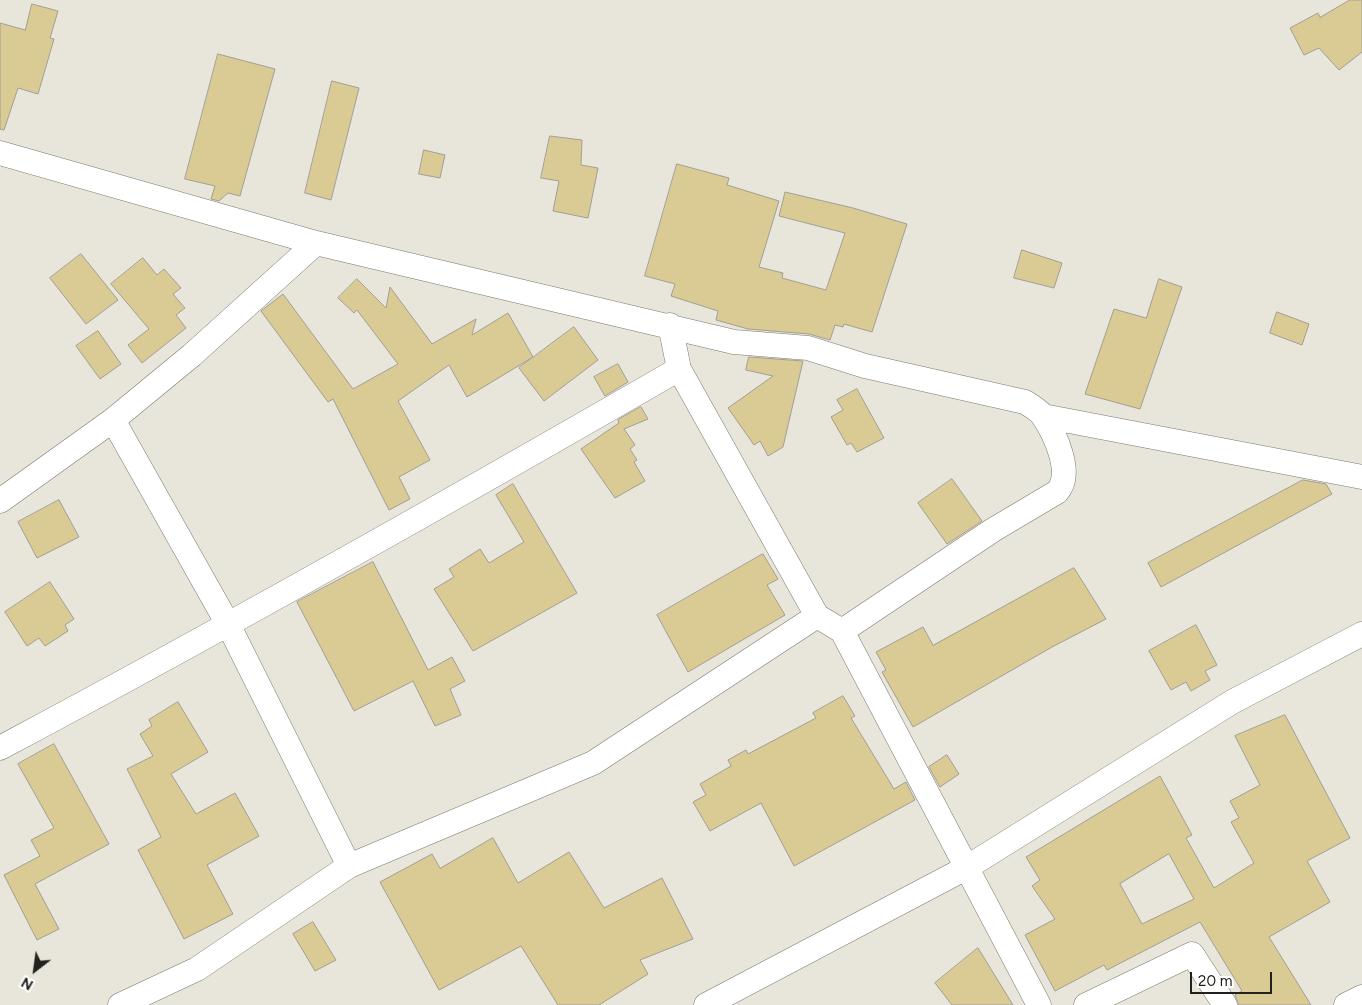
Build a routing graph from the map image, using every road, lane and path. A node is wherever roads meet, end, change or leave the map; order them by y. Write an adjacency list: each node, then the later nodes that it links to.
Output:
1 (0, 153): 2 (street)
2 (316, 244): 3 (street); 6 (street)
3 (670, 325): 4 (street); 5 (street)
4 (679, 369): 9 (street); 10 (street)
5 (1043, 416): 7 (street); 11 (street)
6 (113, 420): 8 (street); 10 (street)
7 (1362, 477)
8 (0, 501)
9 (817, 616): 11 (street); 14 (street)
10 (229, 626): 13 (street); 14 (street)
11 (842, 631): 15 (street)
12 (1362, 634): 15 (street)
13 (0, 748)
14 (348, 866): 17 (street)
15 (966, 868): 18 (street); 19 (street)
16 (1362, 997): 22 (street)
17 (120, 1005)
18 (706, 1005)
19 (1039, 1005)
20 (1086, 1005): 21 (street)
21 (1224, 1005)
22 (1346, 1005)

